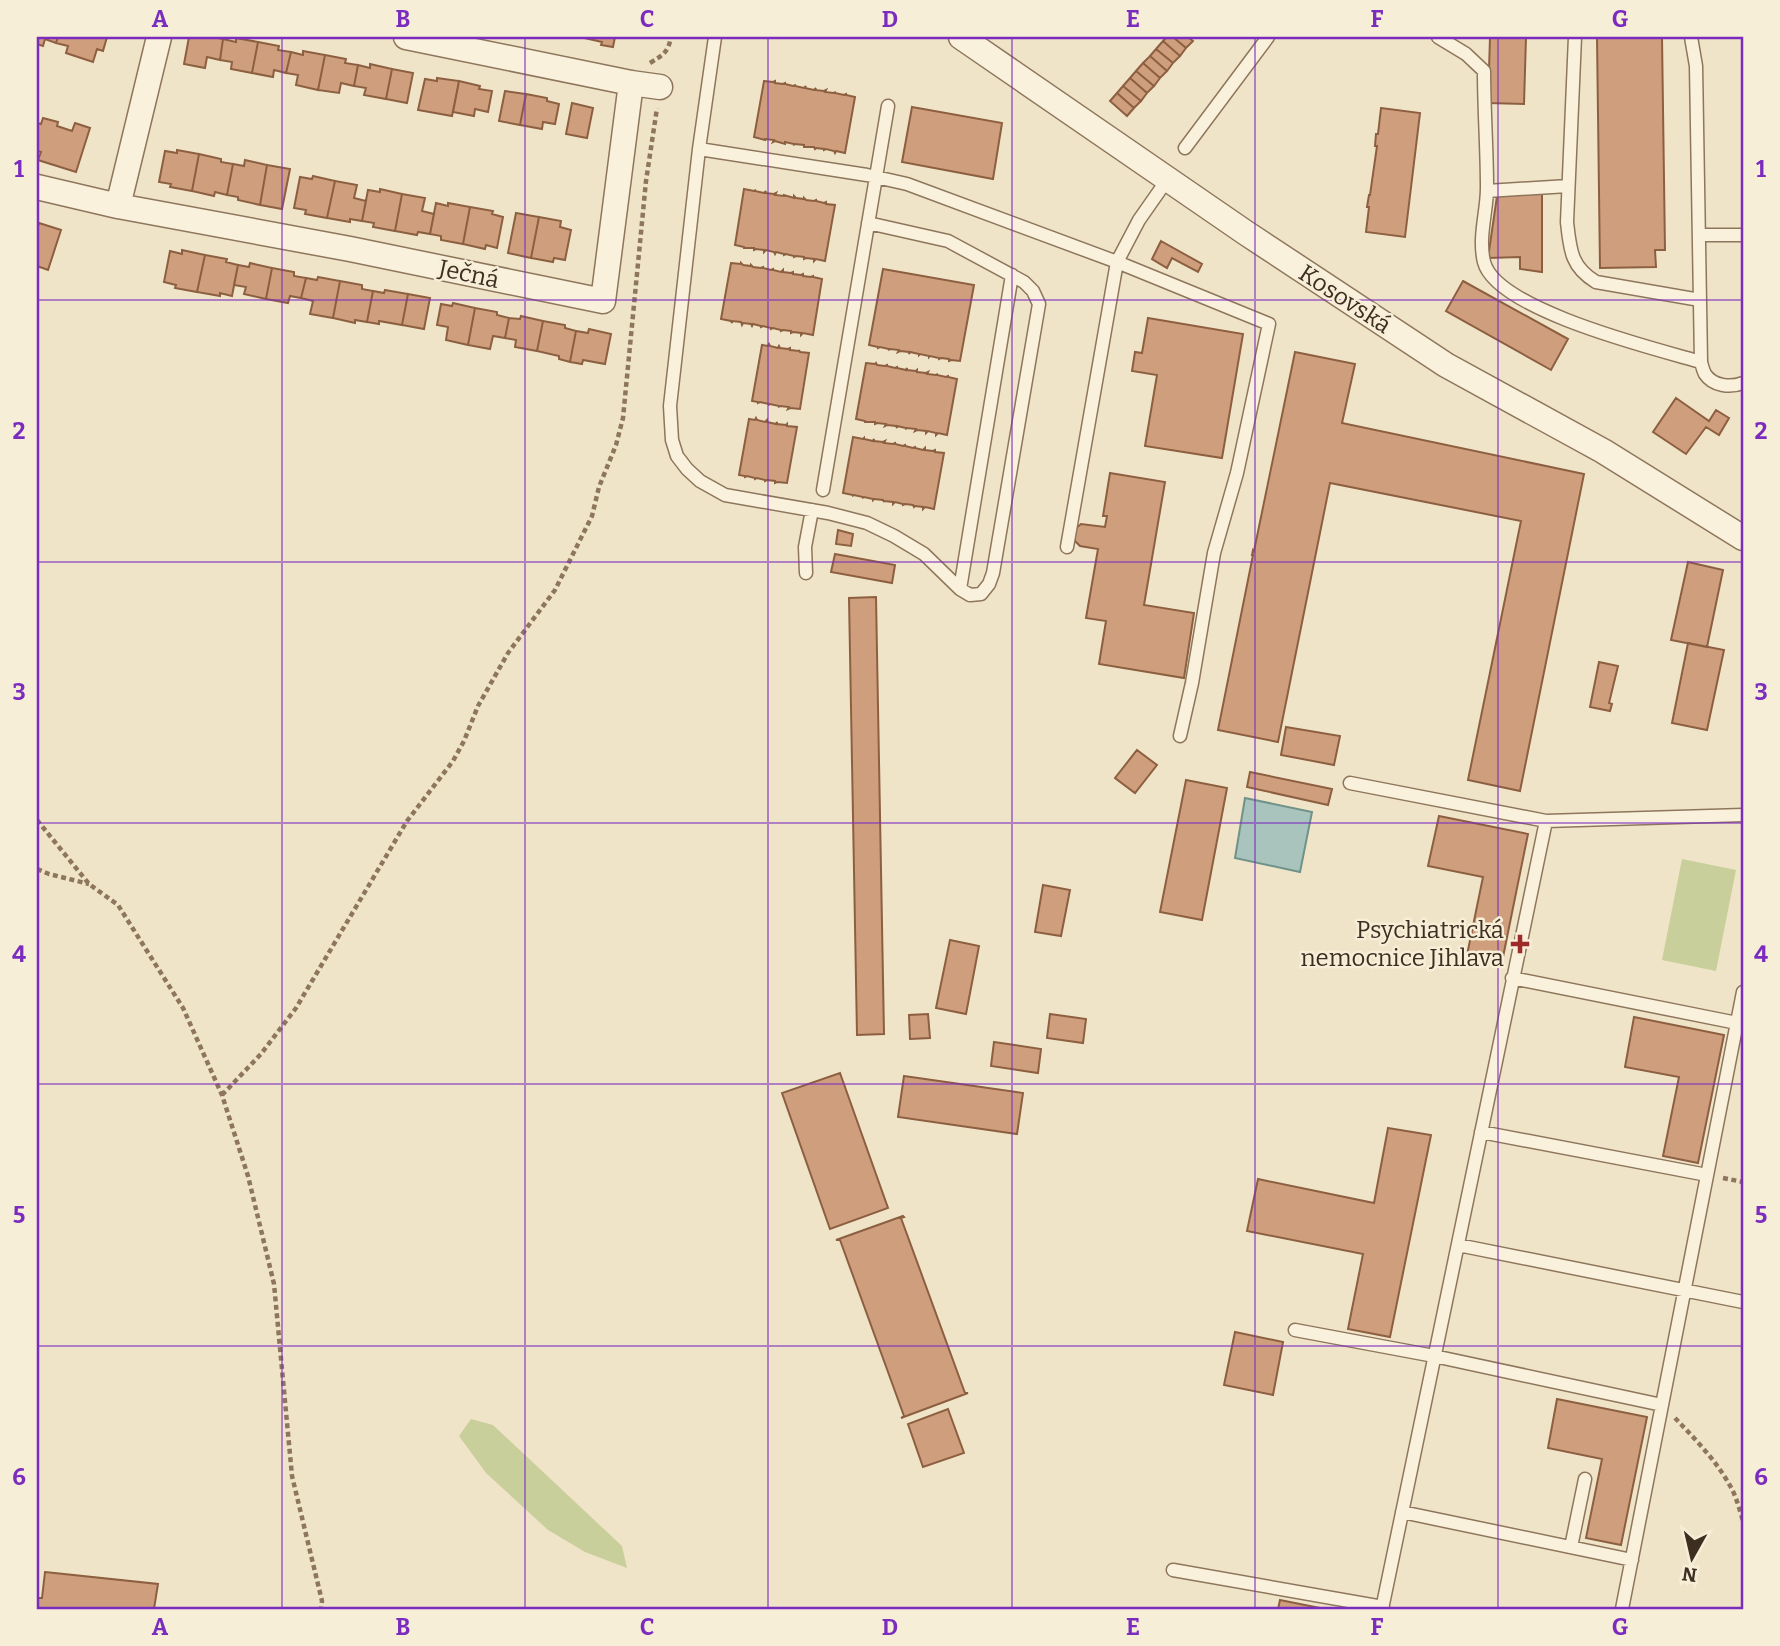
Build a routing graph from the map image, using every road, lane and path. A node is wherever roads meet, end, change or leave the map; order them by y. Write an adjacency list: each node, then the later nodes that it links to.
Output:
1 (159, 37): 19 (street)
2 (406, 37): 9 (street)
3 (715, 37): 13 (lane)
4 (961, 37): 15 (street, Kosovská)
5 (1268, 37): 12 (lane)
6 (1438, 37): 18 (lane)
7 (1576, 37): 16 (lane)
8 (1691, 37): 21 (lane)
9 (631, 83): 10 (street); 19 (street, Ječná)
10 (660, 87): 44 (path)
11 (887, 106): 14 (lane)
12 (1185, 148)
13 (699, 149): 14 (lane); 29 (lane)
14 (877, 177): 20 (lane); 23 (lane)
15 (1167, 180): 23 (lane); 30 (street, Kosovská)
16 (1568, 186): 18 (lane); 25 (lane)
17 (37, 187): 19 (street)
18 (1487, 191): 26 (lane)
19 (118, 206)
20 (868, 223): 24 (lane); 28 (lane)
21 (1699, 235): 22 (lane); 25 (lane)
22 (1743, 235)
23 (1116, 262): 31 (lane); 34 (lane)
24 (1012, 275): 33 (lane); 33 (lane)
25 (1700, 300): 26 (lane)
26 (1701, 362): 27 (lane)
27 (1743, 383)
28 (823, 490)
29 (812, 510): 32 (lane); 33 (lane)
30 (1743, 538)
31 (1066, 547)
32 (806, 573)
33 (960, 589)
34 (1180, 736)
35 (1350, 783): 38 (lane)
36 (1743, 815): 38 (lane)
37 (37, 820): 40 (path)
38 (1546, 821): 41 (lane)
39 (37, 869): 40 (path)
40 (89, 884): 44 (path)
41 (1513, 978): 43 (lane); 45 (lane)
42 (1743, 992): 43 (lane)
43 (1737, 1023): 46 (lane)
44 (222, 1095): 60 (path)
45 (1481, 1132): 46 (lane); 47 (lane)
46 (1707, 1175): 48 (lane)
47 (1458, 1245): 48 (lane); 51 (lane)
48 (1685, 1290): 49 (lane); 52 (lane)
49 (1743, 1303)
50 (1295, 1330): 51 (lane)
51 (1434, 1356): 52 (lane); 54 (lane)
52 (1662, 1405): 55 (path); 57 (lane)
53 (1585, 1479): 56 (lane)
54 (1402, 1512): 56 (lane); 59 (lane)
55 (1743, 1521)
56 (1571, 1547): 57 (lane)
57 (1632, 1560): 61 (lane)
58 (1173, 1570): 59 (lane)
59 (1382, 1608)
60 (321, 1609)
61 (1622, 1609)

